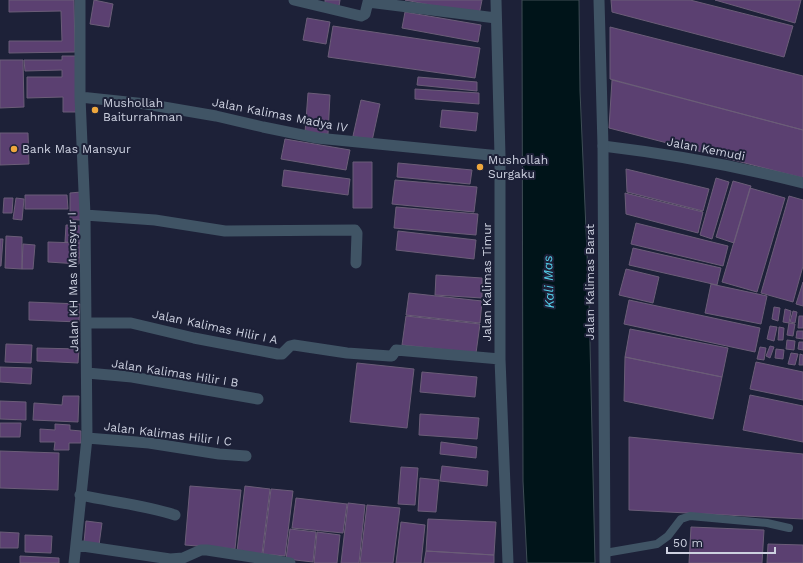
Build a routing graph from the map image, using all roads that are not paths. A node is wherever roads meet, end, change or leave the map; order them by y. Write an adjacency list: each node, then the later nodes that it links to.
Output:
1 (80, 0): 6 (street, Jalan KH Mas Mansyur I)
2 (294, 0): 5 (street)
3 (496, 0): 5 (street, Jalan Kalimas Timur)
4 (599, 0): 7 (street, Jalan Kalimas Barat)
5 (496, 18): 8 (street, Jalan Kalimas Timur)
6 (80, 96): 8 (street, Jalan Kalimas Madya IV); 10 (street, Jalan KH Mas Mansyur I)
7 (603, 146): 9 (street, Jalan Kemudi); 22 (street, Jalan Kalimas Barat)
8 (500, 156): 13 (street, Jalan Kalimas Timur)
9 (803, 183)
10 (85, 215): 11 (street); 12 (street, Jalan KH Mas Mansyur I)
11 (356, 263)
12 (86, 323): 13 (street, Jalan Kalimas Hilir I A); 14 (street, Jalan KH Mas Mansyur I)
13 (500, 359): 25 (street, Jalan Kalimas Timur)
14 (87, 374): 15 (street, Jalan Kalimas Hilir I B); 16 (street, Jalan KH Mas Mansyur I)
15 (258, 399)
16 (87, 438): 17 (street, Jalan Kalimas Hilir I C); 18 (street, Jalan KH Mas Mansyur I)
17 (246, 456)
18 (80, 495): 19 (street); 21 (street, Jalan KH Mas Mansyur I)
19 (175, 515)
20 (789, 528): 22 (lane)
21 (76, 546): 23 (street, Jalan KH Mas Mansyur I); 24 (street)
22 (605, 558)
23 (74, 563)
24 (290, 563)
25 (508, 563)

